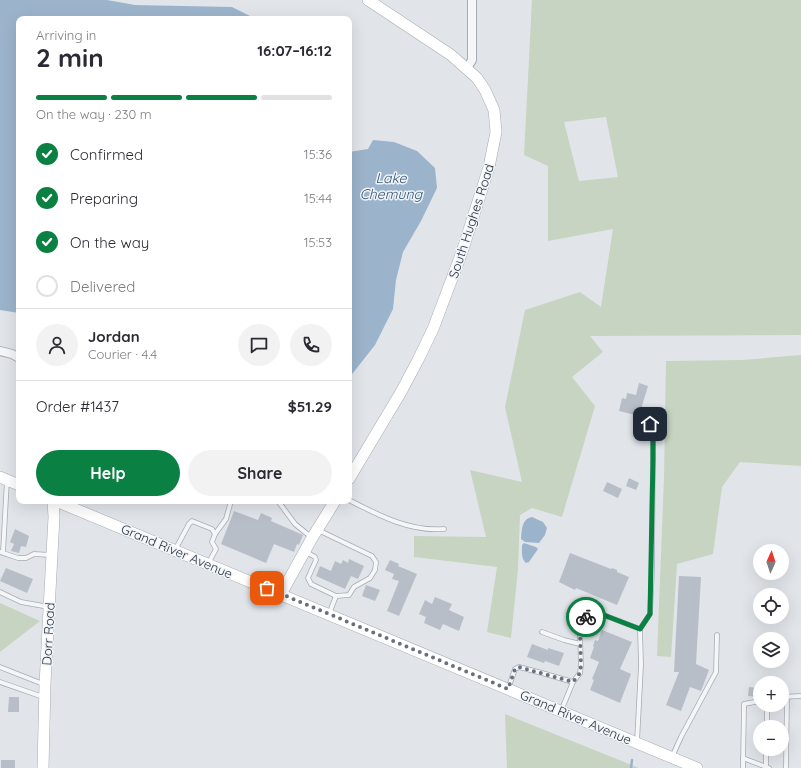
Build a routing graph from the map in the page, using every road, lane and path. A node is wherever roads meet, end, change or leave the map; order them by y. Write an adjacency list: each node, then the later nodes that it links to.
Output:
1 (368, 0): 3 (street, South Hughes Road)
2 (472, 0): 3 (street)
3 (467, 68): 7 (street, South Hughes Road)
4 (0, 351): 5 (street)
5 (16, 356)
6 (650, 424): 29 (lane)
7 (352, 474)
8 (3, 479): 9 (street); 21 (lane)
9 (16, 484)
10 (352, 501): 16 (lane)
11 (52, 504): 22 (street, Dorr Road)
12 (63, 504): 19 (street, Grand River Avenue)
13 (230, 504): 17 (lane)
14 (280, 504): 18 (lane)
15 (333, 504): 18 (street)
16 (444, 529)
17 (215, 534): 19 (lane); 23 (lane)
18 (315, 534): 20 (street); 26 (lane)
19 (175, 550): 23 (street, Grand River Avenue)
20 (305, 551): 25 (street); 26 (lane)
21 (1, 552): 22 (lane)
22 (52, 555): 27 (street, Dorr Road)
23 (208, 564): 25 (street, Grand River Avenue)
24 (0, 592): 27 (lane)
25 (281, 594): 28 (street, Grand River Avenue)
26 (336, 596): 28 (lane)
27 (49, 607): 36 (street, Dorr Road)
28 (329, 614): 37 (street, Grand River Avenue)
29 (640, 629): 32 (lane); 44 (lane)
30 (542, 632): 32 (lane)
31 (717, 634): 46 (lane)
32 (580, 644): 35 (lane)
33 (0, 667): 36 (lane)
34 (0, 682): 40 (lane)
35 (573, 682): 37 (lane); 42 (lane)
36 (45, 684): 40 (street, Dorr Road)
37 (508, 689): 42 (street, Grand River Avenue)
38 (789, 696): 39 (lane)
39 (801, 696)
40 (45, 697): 49 (street, Dorr Road)
41 (753, 702): 47 (lane)
42 (562, 711): 44 (street, Grand River Avenue)
43 (787, 712): 52 (lane)
44 (637, 743): 46 (street, Grand River Avenue)
45 (766, 756): 48 (lane)
46 (672, 758): 50 (street, Grand River Avenue)
47 (743, 758): 48 (lane); 51 (lane)
48 (767, 767)
49 (43, 768)
50 (697, 768)
51 (743, 768)
52 (786, 768)

